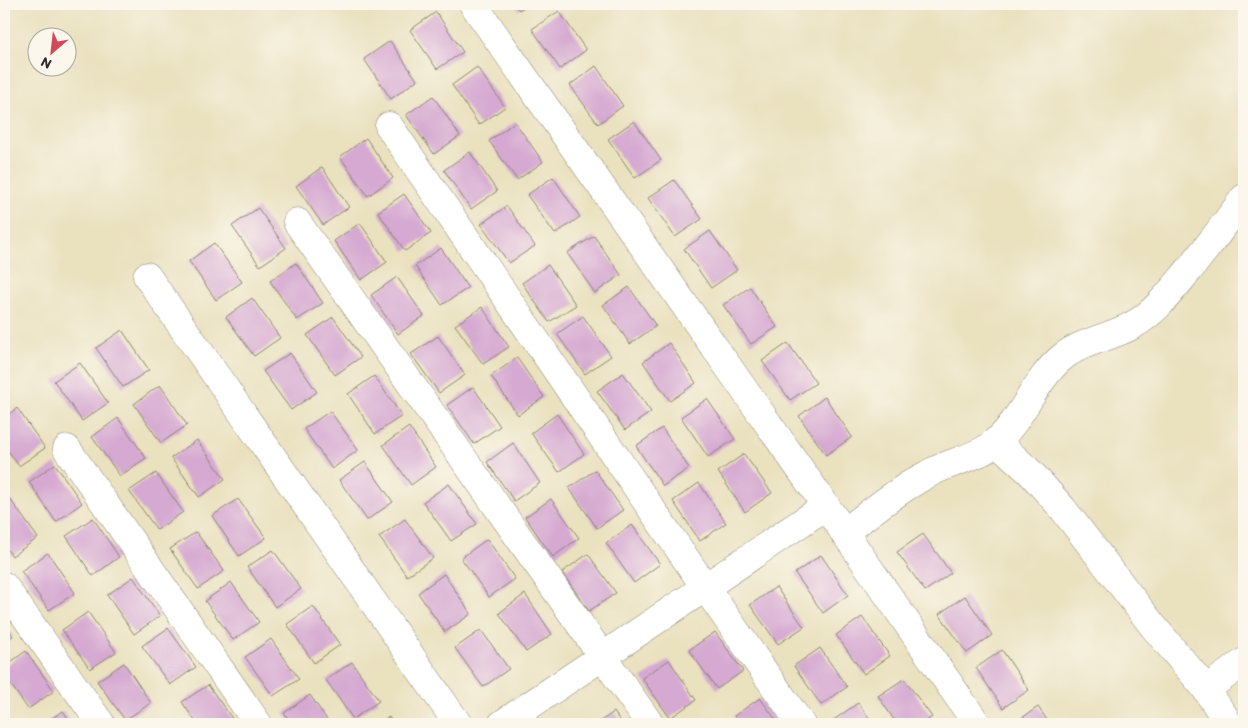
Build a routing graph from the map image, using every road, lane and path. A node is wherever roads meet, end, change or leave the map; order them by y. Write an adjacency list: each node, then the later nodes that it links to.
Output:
1 (473, 4): 8 (street)
2 (389, 126): 11 (street)
3 (1244, 198): 6 (street)
4 (297, 222): 12 (street)
5 (148, 276): 17 (street)
6 (996, 441): 9 (street); 14 (street)
7 (67, 449): 16 (street)
8 (826, 506): 9 (street); 11 (street)
9 (844, 533): 21 (street)
10 (4, 586): 15 (street)
11 (705, 587): 12 (street); 20 (street)
12 (603, 656): 18 (street); 19 (street)
13 (1244, 662): 14 (street)
14 (1206, 689): 22 (street)
15 (101, 724)
16 (258, 724)
17 (458, 724)
18 (502, 724)
19 (650, 724)
20 (801, 724)
21 (977, 724)
22 (1229, 724)

